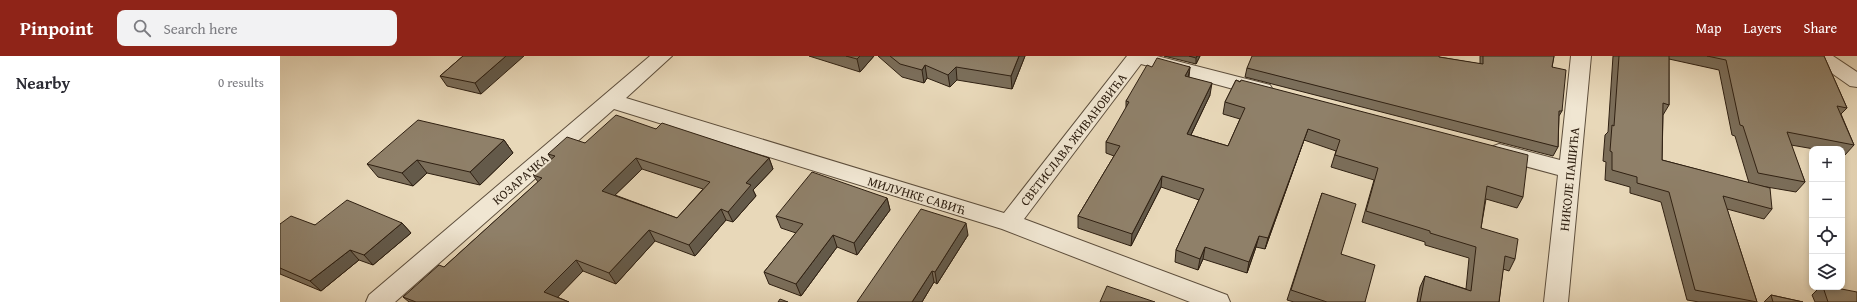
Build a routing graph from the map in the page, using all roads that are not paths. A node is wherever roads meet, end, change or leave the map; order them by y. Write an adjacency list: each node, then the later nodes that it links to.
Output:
1 (662, 56): 7 (street, КОЗАРАЧКА)
2 (1137, 56): 6 (street); 10 (street, СВЕТИСЛАВА ЖИВАНОВИЋА)
3 (1581, 56): 9 (street, НИКОЛЕ ПАШИЋА)
4 (1820, 56): 5 (street)
5 (1857, 81)
6 (1284, 95)
7 (611, 101): 10 (street, МИЛУНКЕ САВИЋ); 11 (street, КОЗАРАЧКА)
8 (1484, 148): 9 (street)
9 (1570, 170): 13 (street, НИКОЛЕ ПАШИЋА)
10 (1009, 223): 12 (street, МИЛУНКЕ САВИЋ)
11 (378, 302)
12 (1218, 302)
13 (1556, 302)

